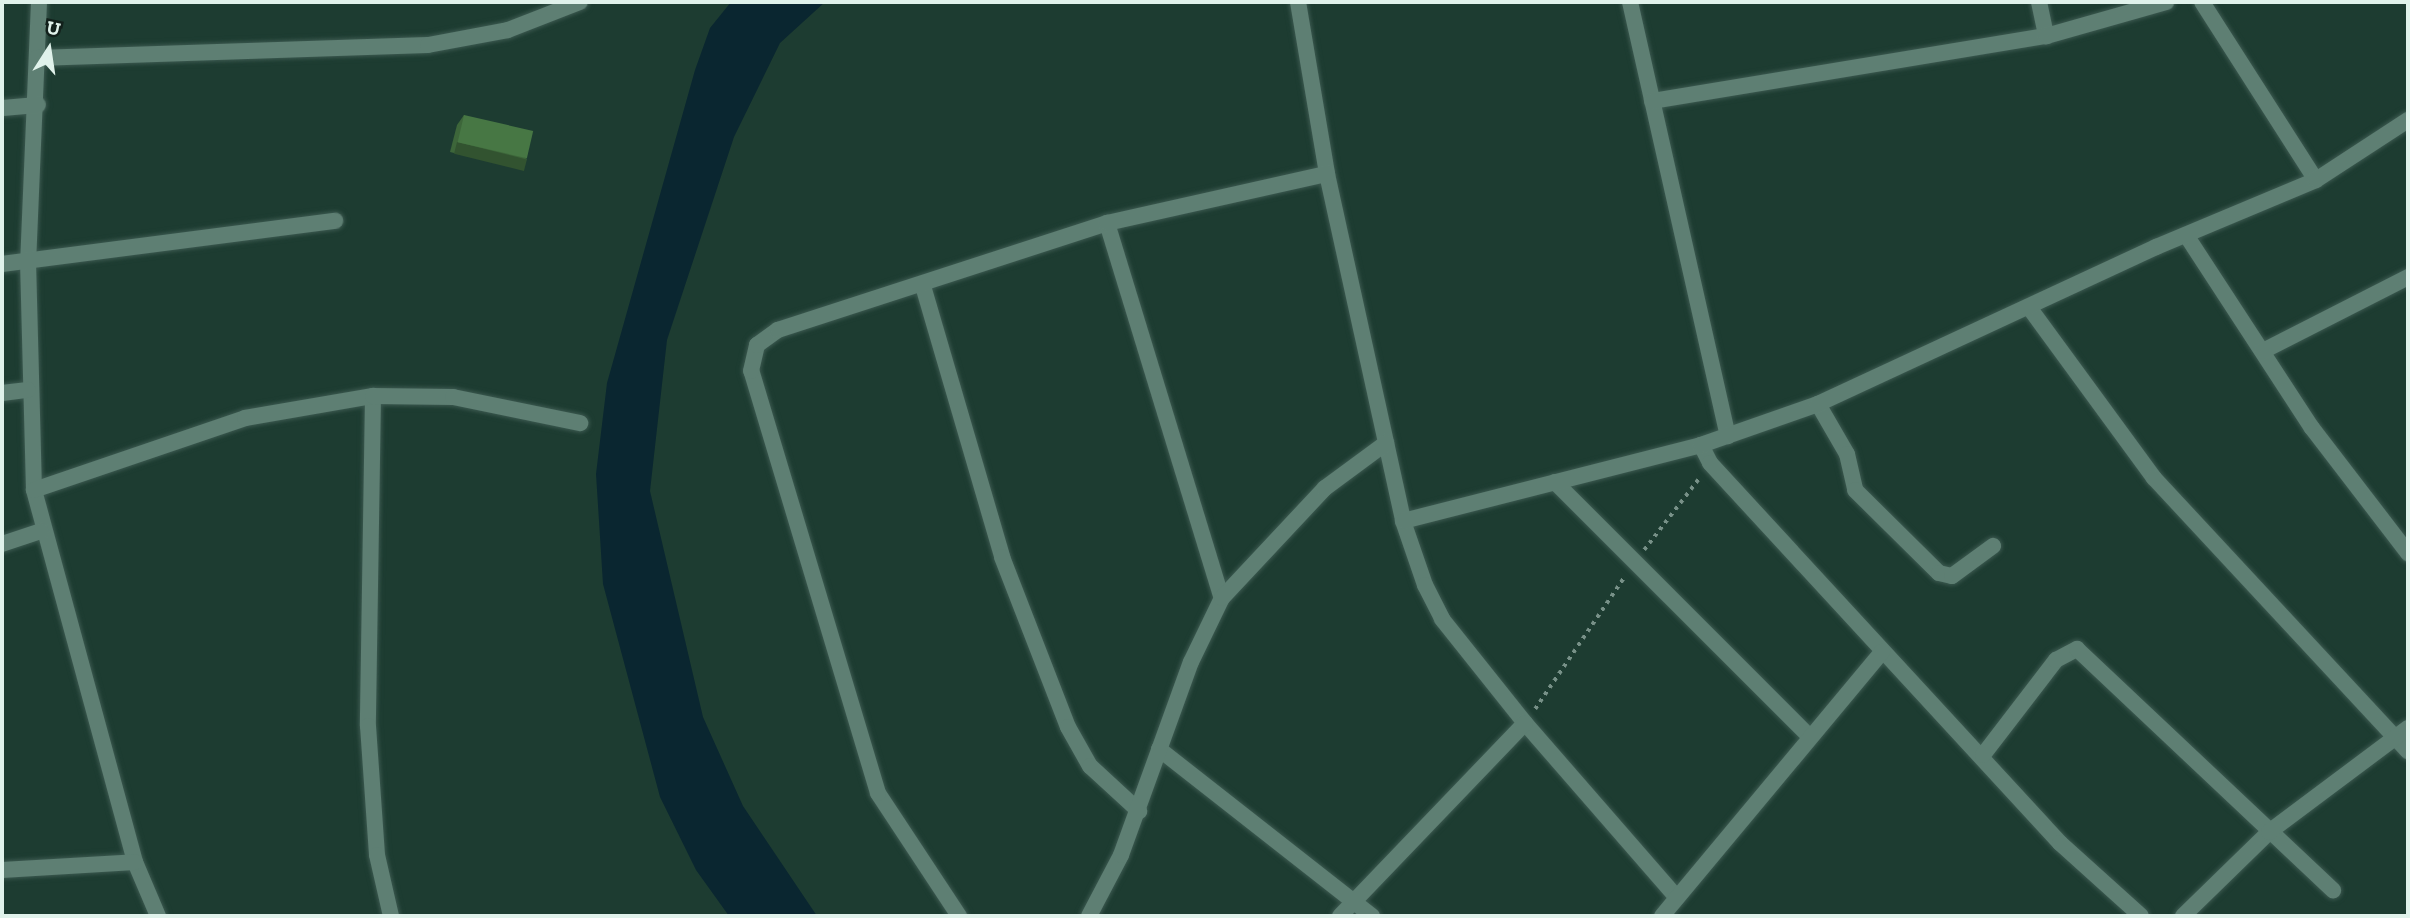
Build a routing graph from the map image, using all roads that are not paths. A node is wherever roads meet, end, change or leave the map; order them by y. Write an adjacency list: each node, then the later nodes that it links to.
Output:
1 (38, 2): 9 (street)
2 (580, 2): 9 (street)
3 (1298, 2): 14 (street)
4 (1630, 2): 10 (street)
5 (2039, 2): 8 (street)
6 (2166, 2): 8 (street)
7 (2202, 2): 15 (street)
8 (2046, 36): 10 (street)
9 (37, 58): 11 (street)
10 (1652, 101): 30 (street)
11 (38, 105): 12 (street); 19 (street)
12 (2, 108)
13 (2408, 120): 15 (street)
14 (1327, 174): 17 (street); 31 (street)
15 (2316, 180): 18 (street)
16 (335, 221): 19 (street)
17 (1107, 223): 22 (street); 40 (street)
18 (2188, 238): 23 (street); 24 (street)
19 (28, 261): 20 (street); 25 (street)
20 (2, 264)
21 (2408, 277): 24 (street)
22 (923, 286): 48 (street); 58 (street)
23 (2031, 310): 28 (street); 43 (street)
24 (2263, 351): 39 (street)
25 (28, 390): 26 (street); 34 (street)
26 (2, 393)
27 (373, 396): 29 (street); 34 (street); 57 (street)
28 (1818, 404): 30 (street); 38 (street)
29 (580, 423)
30 (1728, 436): 32 (street)
31 (1386, 443): 35 (street); 40 (street)
32 (1701, 445): 33 (street); 41 (street)
33 (1555, 482): 35 (street); 44 (street)
34 (34, 490): 36 (street)
35 (1403, 522): 42 (street)
36 (41, 531): 37 (street); 50 (street)
37 (2, 544)
38 (1993, 546)
39 (2408, 553)
40 (1222, 598): 45 (street)
41 (1882, 652): 44 (street); 47 (street)
42 (1525, 723): 53 (street); 54 (street)
43 (2402, 732): 46 (street); 49 (street)
44 (1809, 736): 53 (street)
45 (1159, 749): 48 (street); 54 (street)
46 (2408, 751)
47 (1983, 755): 49 (street); 62 (street)
48 (1139, 811): 59 (street)
49 (2269, 832): 52 (street); 63 (street)
50 (135, 862): 51 (street); 56 (street)
51 (2, 870)
52 (2333, 890)
53 (1675, 897): 55 (street)
54 (1353, 900): 60 (street); 61 (street)
55 (1667, 915)
56 (158, 916)
57 (391, 916)
58 (959, 916)
59 (1088, 916)
60 (1339, 916)
61 (1371, 916)
62 (2141, 916)
63 (2183, 916)

